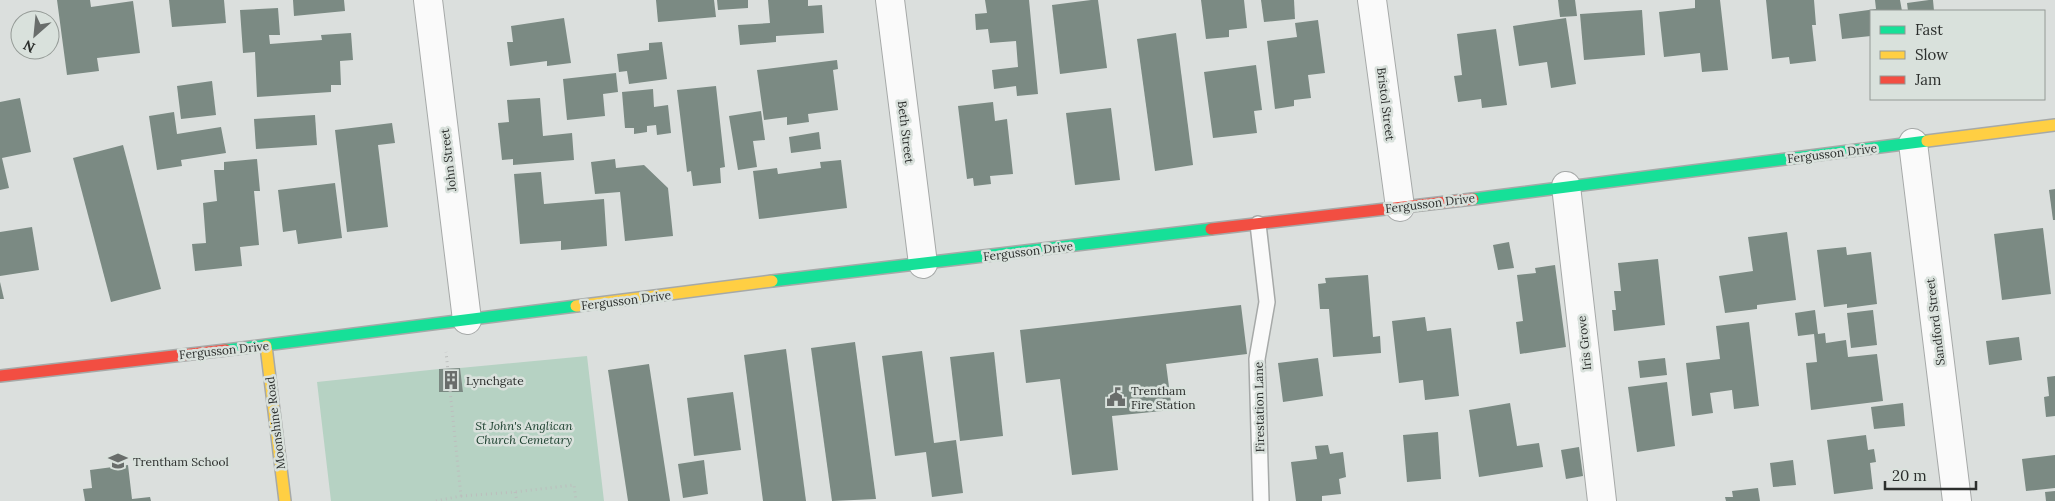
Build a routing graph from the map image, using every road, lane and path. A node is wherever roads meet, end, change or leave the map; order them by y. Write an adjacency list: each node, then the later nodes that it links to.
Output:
1 (428, 0): 10 (street, John Street)
2 (890, 0): 9 (street, Beth Street)
3 (1372, 0): 7 (street, Bristol Street)
4 (2055, 125): 5 (main road, Fergusson Drive)
5 (1913, 143): 6 (main road, Fergusson Drive); 21 (street, Sandford Street)
6 (1566, 186): 7 (main road, Fergusson Drive); 20 (street, Iris Grove)
7 (1400, 207): 8 (main road, Fergusson Drive)
8 (1258, 224): 9 (main road, Fergusson Drive); 19 (lane, Firestation Lane)
9 (923, 264): 10 (main road, Fergusson Drive)
10 (455, 321): 11 (main road, Fergusson Drive); 14 (path)
11 (266, 346): 12 (main road, Fergusson Drive); 15 (main road, Moonshine Road)
12 (0, 376)
13 (515, 492): 14 (path); 17 (path); 18 (path)
14 (461, 496): 16 (path)
15 (285, 501)
16 (436, 501)
17 (517, 501)
18 (576, 501)
19 (1261, 501)
20 (1602, 501)
21 (1957, 501)

